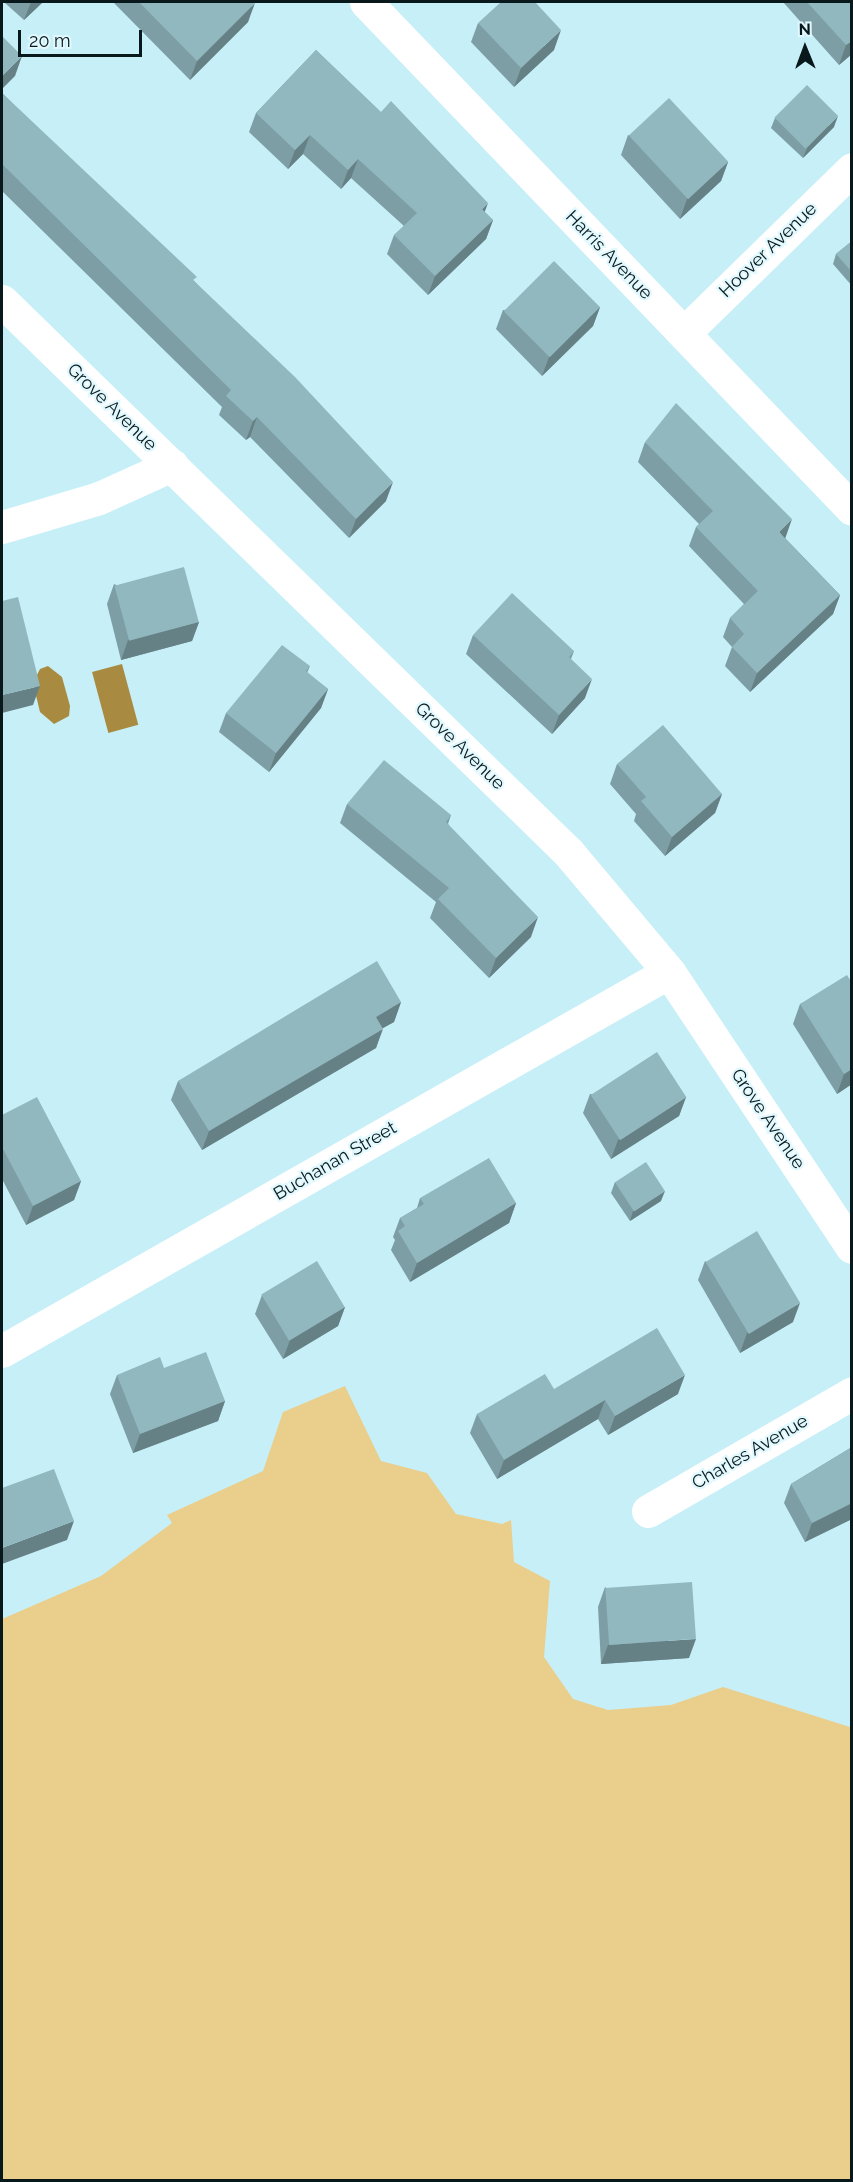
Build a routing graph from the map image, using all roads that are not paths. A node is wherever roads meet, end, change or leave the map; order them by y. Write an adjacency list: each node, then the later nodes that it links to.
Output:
1 (366, 2): 4 (street, Harris Avenue)
2 (852, 169): 4 (street, Hoover Avenue)
3 (2, 301): 5 (street, Grove Avenue)
4 (685, 332): 6 (street, Harris Avenue)
5 (172, 465): 7 (street); 8 (street, Grove Avenue)
6 (852, 510)
7 (2, 527)
8 (669, 972): 9 (street, Grove Avenue); 10 (street, Buchanan Street)
9 (852, 1248)
10 (2, 1351)
11 (852, 1393): 12 (street, Charles Avenue)
12 (648, 1511)

